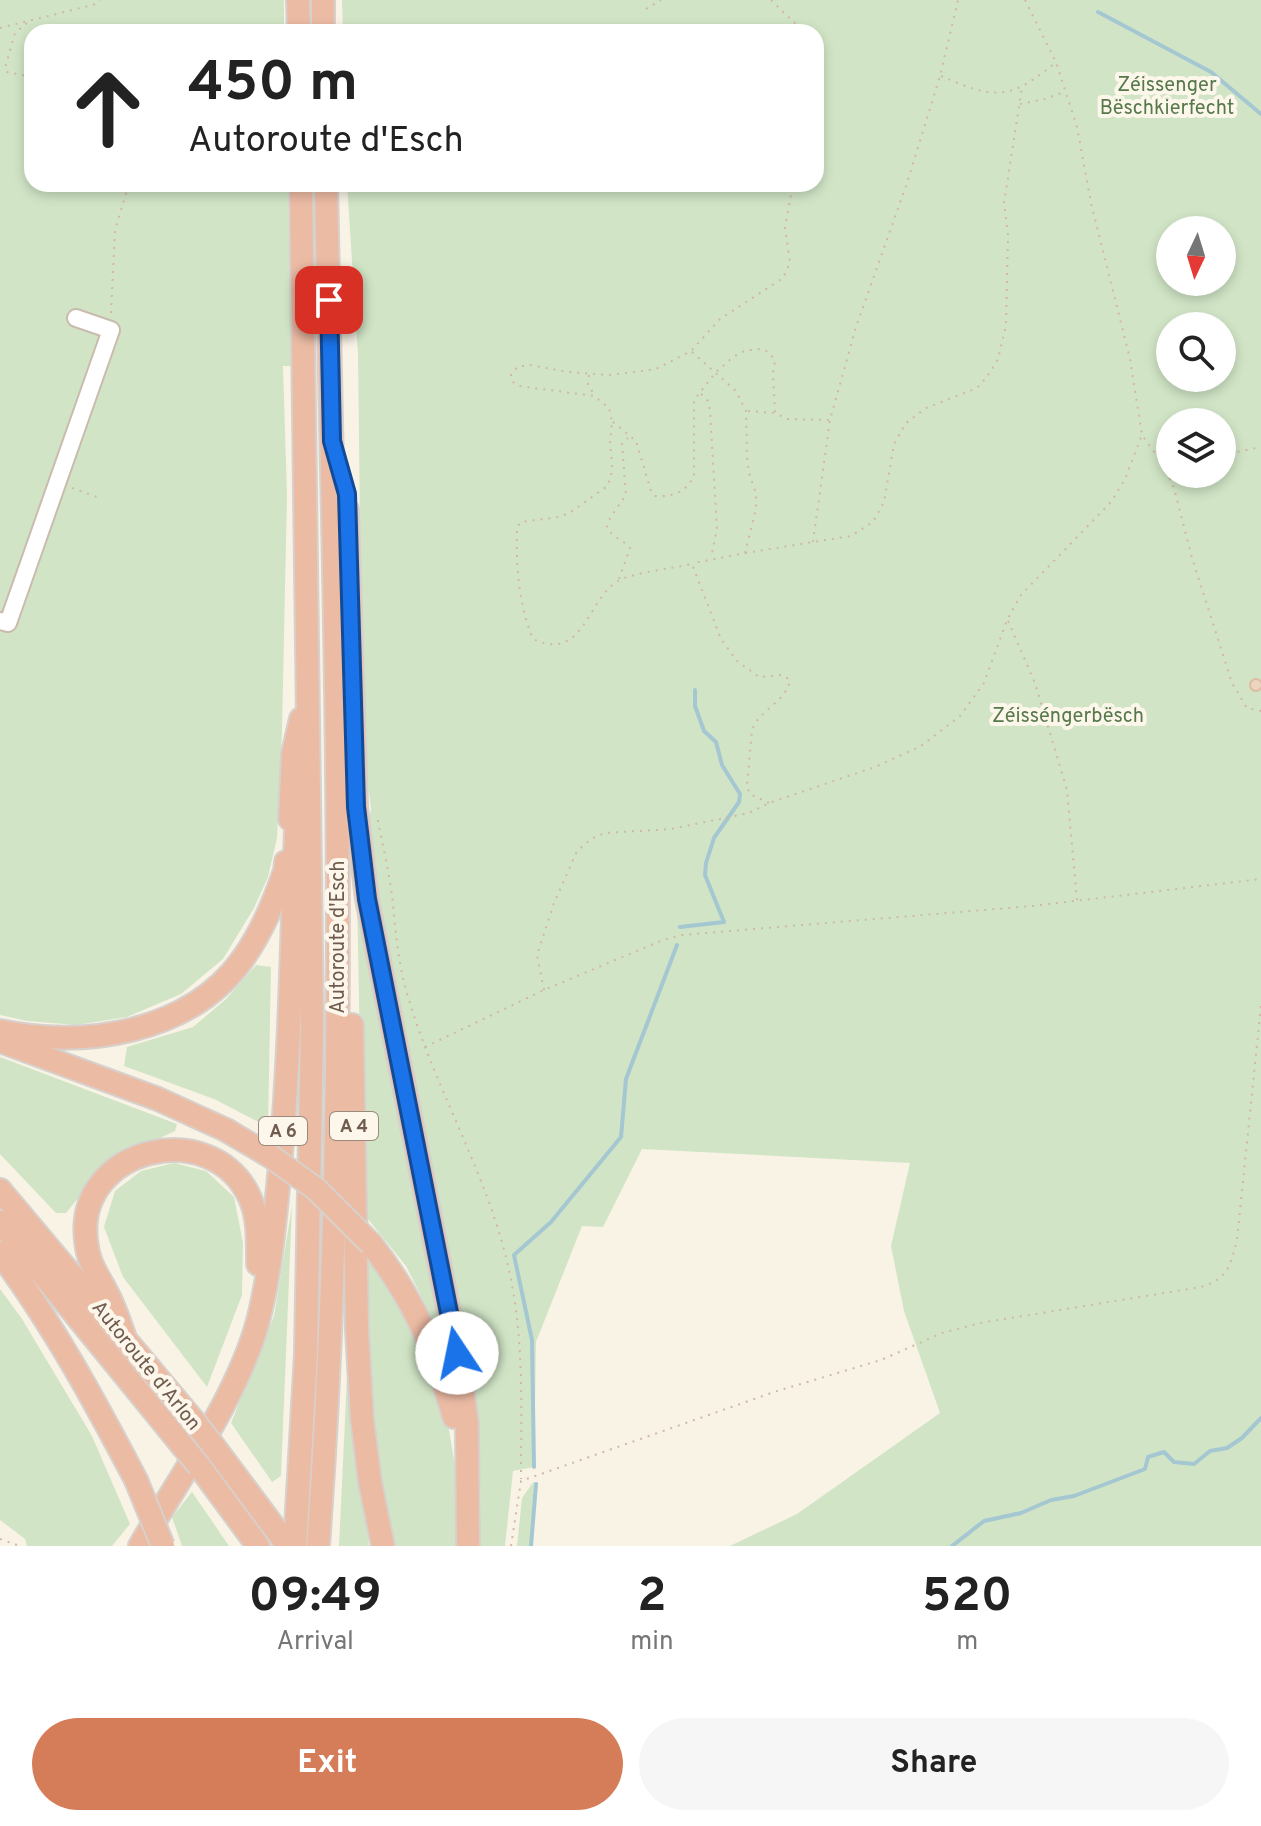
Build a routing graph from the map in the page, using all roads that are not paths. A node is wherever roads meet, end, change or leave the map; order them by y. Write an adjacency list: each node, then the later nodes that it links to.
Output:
1 (298, 0): 3 (highway)
2 (323, 0): 4 (highway)
3 (299, 24)
4 (323, 24)
5 (301, 192): 10 (highway, Autoroute d'Esch / A 4)
6 (326, 192): 8 (highway, Autoroute d'Esch / A 4)
7 (76, 318): 9 (lane)
8 (332, 441): 11 (highway, Autoroute d'Esch / A 4); 18 (highway, A 4)
9 (0, 621)
10 (309, 686): 12 (highway); 19 (highway, Autoroute d'Esch / A 4); 22 (highway, A 6)
11 (335, 705): 25 (highway, Autoroute d'Esch / A 4); 26 (highway, A 4)
12 (0, 1031)
13 (0, 1041): 18 (highway, A 6, bridge)
14 (0, 1190): 17 (highway, Autoroute d'Arlon)
15 (0, 1222): 24 (highway, Autoroute d'Arlon, bridge)
16 (0, 1253): 23 (highway, bridge)
17 (124, 1335): 19 (highway, Autoroute d'Arlon, bridge); 21 (highway)
18 (467, 1477): 20 (highway, A 4)
19 (287, 1542)
20 (467, 1542)
21 (128, 1546)
22 (140, 1546)
23 (163, 1546)
24 (258, 1546)
25 (318, 1546)
26 (383, 1546)

